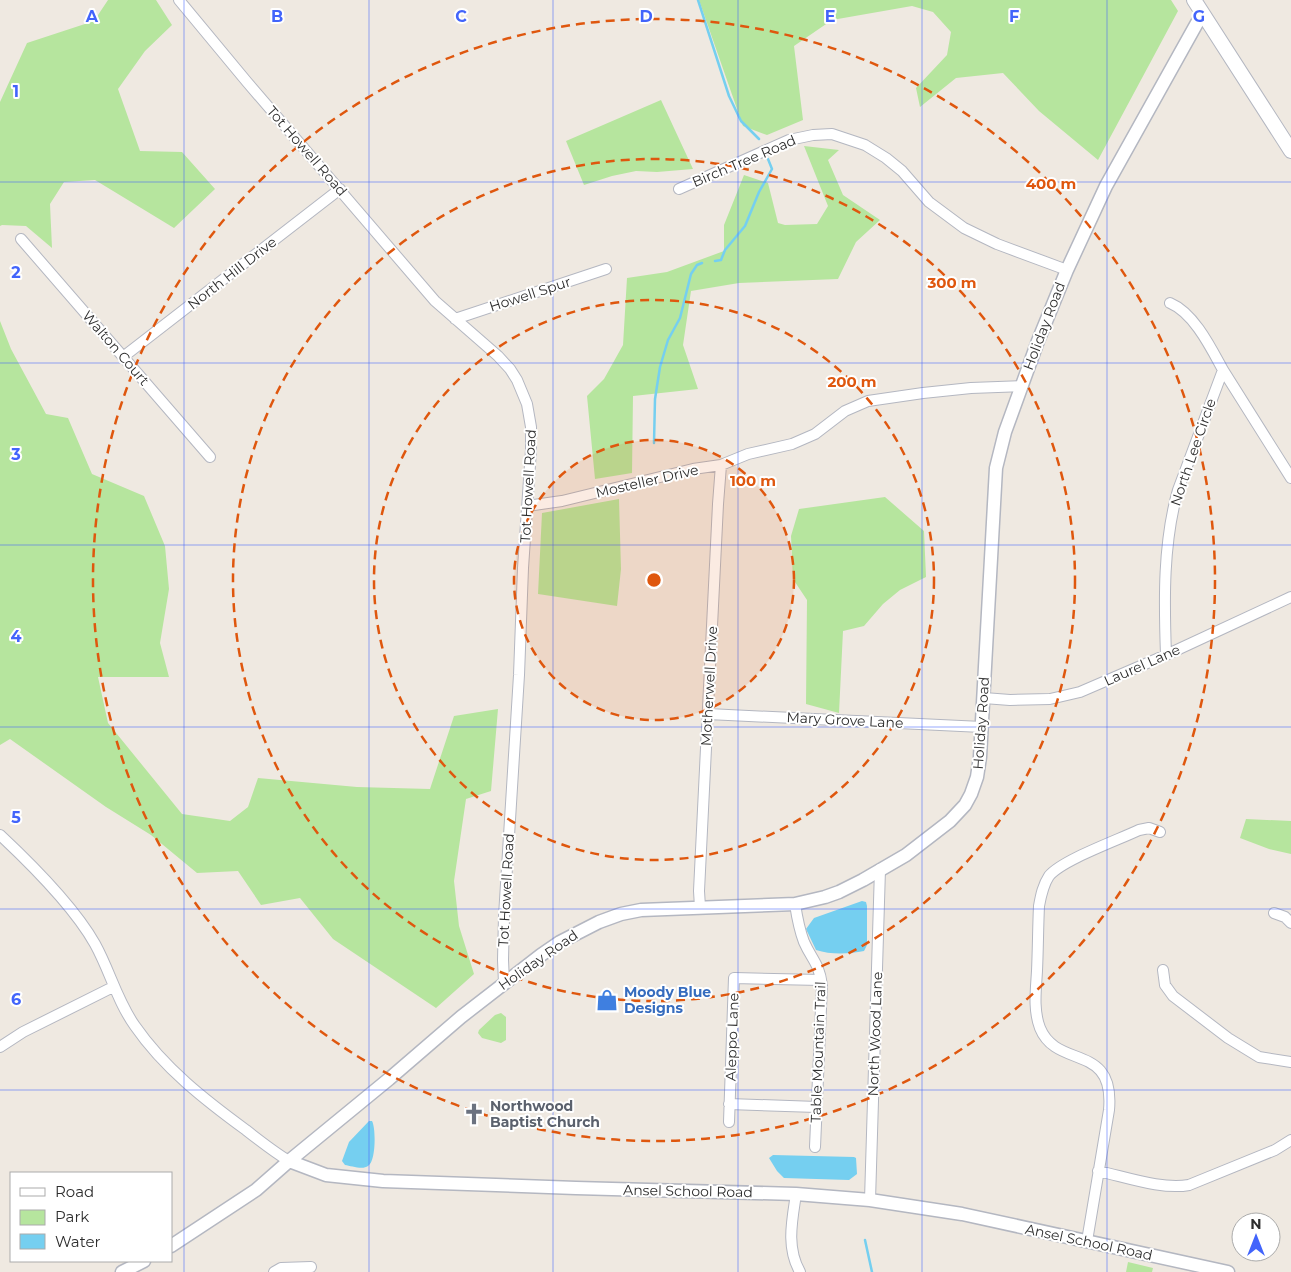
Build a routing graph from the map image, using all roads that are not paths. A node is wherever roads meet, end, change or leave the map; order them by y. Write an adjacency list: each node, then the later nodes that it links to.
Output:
1 (179, 0): 5 (street, Tot Howell Road)
2 (1194, 0): 3 (main road)
3 (1202, 14): 4 (main road); 9 (street, Holiday Road)
4 (1291, 150)
5 (340, 189): 11 (street, Tot Howell Road); 12 (street, North Hill Drive)
6 (679, 189): 9 (street, Birch Tree Road)
7 (21, 239): 12 (street, Walton Court)
8 (606, 269): 11 (street, Howell Spur)
9 (1067, 270): 14 (street, Holiday Road)
10 (1170, 303): 13 (street, North Lee Circle)
11 (455, 319): 18 (street, Tot Howell Road)
12 (123, 357): 15 (street, Walton Court)
13 (1222, 370): 17 (street, North Lee Circle); 20 (street, North Lee Circle)
14 (1022, 386): 16 (street, Mosteller Drive); 21 (street, Holiday Road)
15 (210, 457)
16 (722, 465): 18 (street, Mosteller Drive); 22 (street, Motherwell Drive)
17 (1291, 478)
18 (527, 506): 33 (street, Tot Howell Road)
19 (1291, 597): 20 (street, Laurel Lane)
20 (1166, 655): 21 (street, Laurel Lane)
21 (984, 698): 23 (street, Holiday Road)
22 (708, 714): 23 (street, Mary Grove Lane); 28 (street, Motherwell Drive)
23 (982, 727): 26 (street, Holiday Road)
24 (1160, 832): 43 (street)
25 (0, 835): 34 (street)
26 (880, 869): 27 (street, Holiday Road); 45 (street, North Wood Lane)
27 (795, 904): 28 (street, Holiday Road); 32 (street, Table Mountain Trail)
28 (700, 907): 33 (street, Holiday Road)
29 (1274, 913): 30 (street)
30 (1291, 923)
31 (1163, 970): 36 (street)
32 (821, 980): 37 (street, Aleppo Lane); 38 (street, Table Mountain Trail)
33 (504, 983): 42 (street, Holiday Road)
34 (113, 987): 35 (street); 42 (street)
35 (0, 1047)
36 (1291, 1062)
37 (729, 1104): 38 (street); 39 (street, Aleppo Lane)
38 (817, 1107): 41 (street, Table Mountain Trail)
39 (729, 1122)
40 (1291, 1140): 43 (street)
41 (815, 1147)
42 (289, 1161): 44 (street, Ansel School Road); 47 (street)
43 (1098, 1172): 46 (street)
44 (796, 1194): 45 (street, Ansel School Road); 52 (street)
45 (870, 1200): 46 (street, Ansel School Road)
46 (1086, 1242): 53 (street, Ansel School Road)
47 (172, 1245)
48 (142, 1262): 50 (street)
49 (311, 1267): 51 (street)
50 (122, 1272)
51 (274, 1272)
52 (800, 1272)
53 (1228, 1272)

